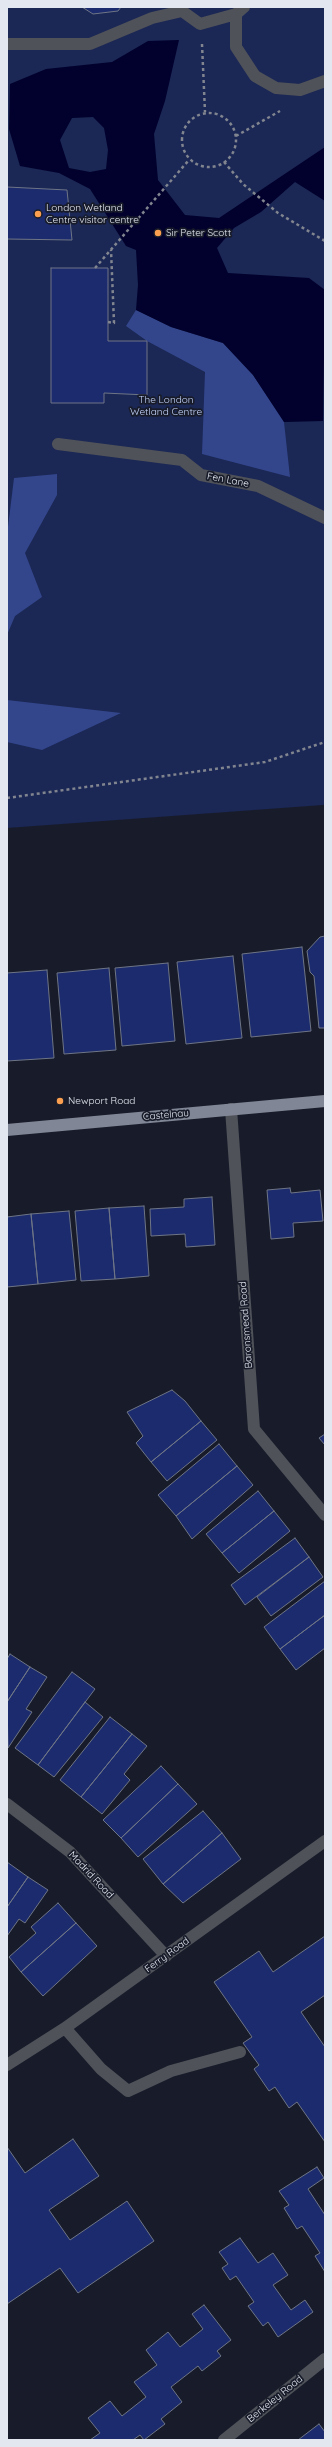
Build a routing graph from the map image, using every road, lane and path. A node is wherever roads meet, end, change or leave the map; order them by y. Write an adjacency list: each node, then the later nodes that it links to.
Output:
1 (240, 11): 2 (street); 4 (street)
2 (200, 24): 3 (street); 6 (path)
3 (7, 44)
4 (325, 81)
5 (284, 110): 7 (path)
6 (206, 112): 7 (path); 8 (path)
7 (236, 136): 9 (path)
8 (189, 160): 9 (path); 11 (path)
9 (224, 162): 10 (path)
10 (325, 241)
11 (110, 250): 12 (path); 13 (path)
12 (95, 268)
13 (108, 322)
14 (58, 444): 15 (street, Fen Lane)
15 (325, 518)
16 (325, 742): 17 (path)
17 (7, 798)
18 (325, 1101): 19 (main road, Castelnau)
19 (231, 1109): 20 (main road, Castelnau); 21 (street, Baronsmead Road)
20 (7, 1130)
21 (325, 1515)
22 (7, 1804): 24 (street, Madrid Road)
23 (325, 1841): 24 (street, Ferry Road)
24 (166, 1956): 25 (street, Ferry Road)
25 (65, 2028): 26 (street); 27 (street, Ferry Road)
26 (240, 2052)
27 (7, 2065)
28 (325, 2359): 29 (street, Berkeley Road)
29 (224, 2440)

